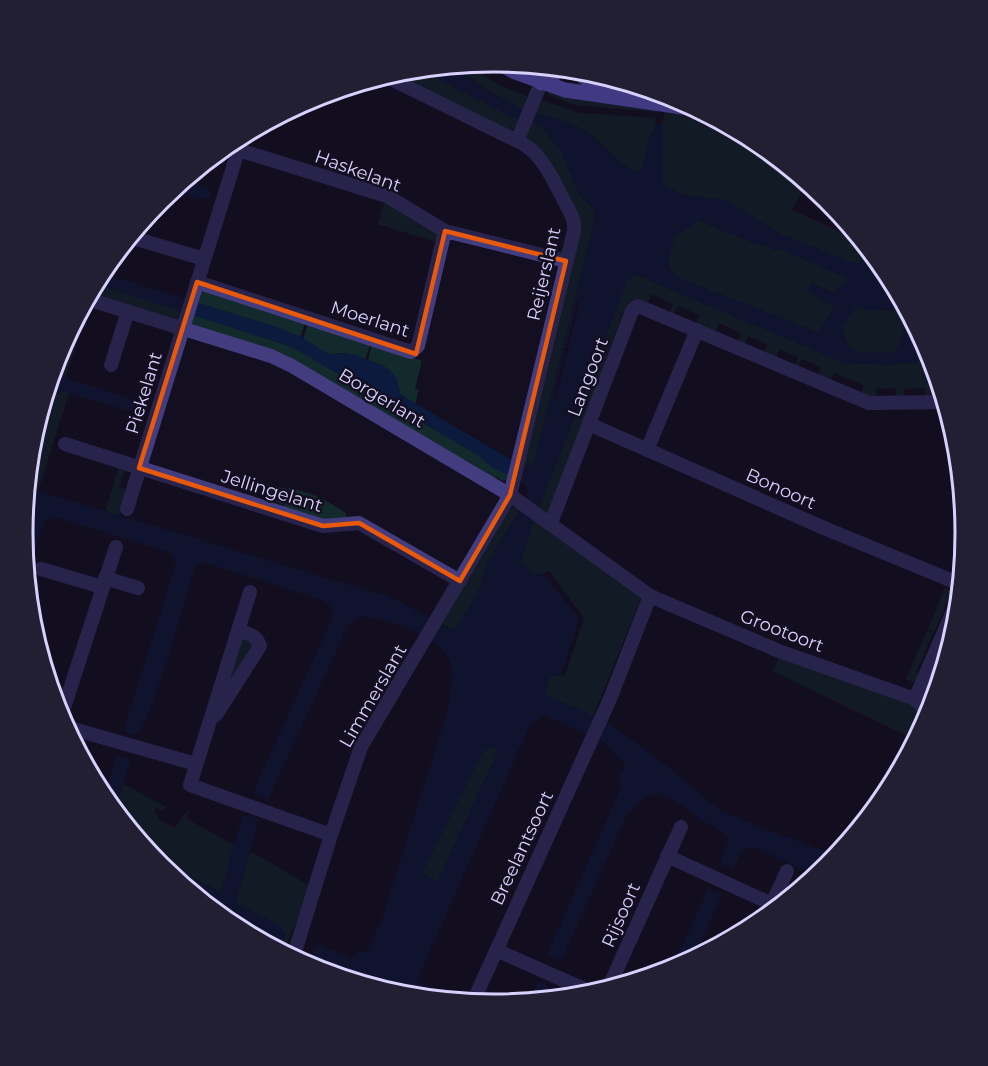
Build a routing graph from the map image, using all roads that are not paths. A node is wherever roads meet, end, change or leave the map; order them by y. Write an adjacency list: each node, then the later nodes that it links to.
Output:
1 (520, 73): 4 (street)
2 (552, 76): 4 (street)
3 (399, 82): 8 (street, Reijerslant)
4 (542, 83): 6 (street); 8 (street)
5 (592, 83): 6 (street)
6 (626, 98): 7 (street)
7 (663, 104)
8 (520, 135): 14 (street, Reijerslant)
9 (238, 150): 11 (street, Haskelant)
10 (230, 155): 13 (street, Piekelant)
11 (445, 231): 14 (street, Haskelant); 15 (street, Moerlant)
12 (138, 239): 13 (street)
13 (204, 259): 15 (street, Piekelant)
14 (566, 261): 26 (street, Reijerslant)
15 (195, 287): 18 (street, Piekelant)
16 (97, 302): 17 (street)
17 (128, 311): 18 (street); 20 (street)
18 (183, 326): 25 (street, Piekelant); 26 (street, Borgerlant)
19 (698, 330): 21 (street, Langoort); 22 (street, Langoort); 24 (street)
20 (111, 365)
21 (936, 402)
22 (589, 424): 24 (street, Bonoort); 28 (street, Langoort)
23 (65, 444): 25 (street, Jellingelant)
24 (647, 450): 32 (street, Bonoort)
25 (140, 468): 27 (street, Piekelant); 31 (street, Jellingelant)
26 (514, 492): 28 (street, Borgerlant); 31 (street, Reijerslant)
27 (127, 509)
28 (546, 520): 36 (street, Grootoort)
29 (116, 547): 33 (street)
30 (41, 569): 33 (street)
31 (460, 581): 46 (street, Limmerslant)
32 (952, 581)
33 (104, 583): 34 (street); 40 (street)
34 (138, 588)
35 (250, 592): 38 (street)
36 (650, 596): 39 (street, Grootoort); 52 (street, Breelantsoort)
37 (944, 632): 39 (street)
38 (236, 636): 42 (street); 42 (street)
39 (915, 699): 41 (street)
40 (66, 703)
41 (921, 705)
42 (208, 727): 44 (street)
43 (78, 730): 44 (street)
44 (196, 765): 46 (street)
45 (681, 827): 47 (street, Rijsoort)
46 (331, 835): 51 (street, Limmerslant)
47 (667, 856): 50 (street); 53 (street, Rijsoort)
48 (786, 872): 49 (street)
49 (774, 900)
50 (763, 907)
51 (296, 949)
52 (496, 950): 54 (street); 55 (street, Breelantsoort)
53 (613, 978)
54 (577, 986)
55 (477, 993)

